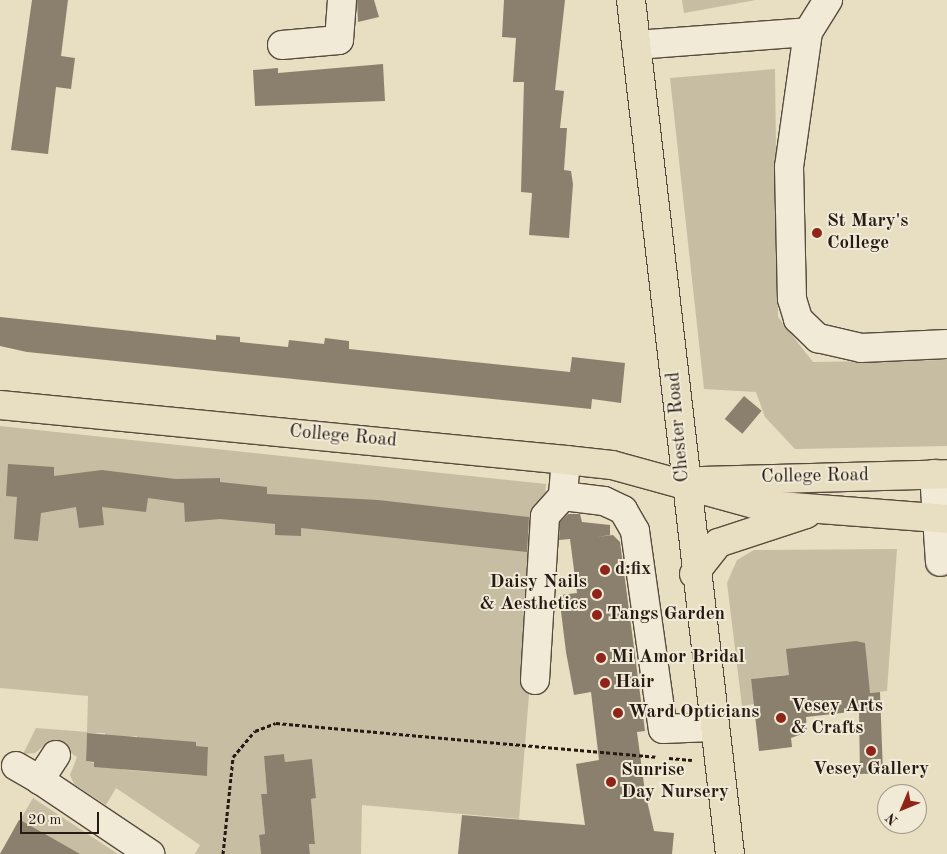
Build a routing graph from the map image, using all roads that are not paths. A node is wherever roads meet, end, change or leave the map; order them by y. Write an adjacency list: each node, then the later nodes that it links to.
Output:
1 (342, 0): 5 (street)
2 (630, 0): 6 (main road, Chester Road)
3 (828, 0): 4 (street)
4 (808, 32): 6 (street); 7 (street)
5 (282, 45)
6 (636, 45): 11 (main road, Chester Road)
7 (947, 344)
8 (0, 405): 9 (main road, College Road)
9 (566, 460): 11 (main road, College Road); 12 (street)
10 (941, 474): 11 (main road, College Road); 14 (street)
11 (683, 482): 13 (main road, College Road); 16 (main road, Chester Road)
12 (563, 496): 17 (street); 18 (street)
13 (815, 512): 14 (main road, College Road); 16 (main road, College Road)
14 (942, 519): 15 (street)
15 (940, 562)
16 (694, 574): 18 (main road, Chester Road)
17 (535, 680)
18 (712, 727): 23 (main road, Chester Road)
19 (56, 755): 21 (street)
20 (16, 766): 21 (street)
21 (40, 780): 22 (street)
22 (150, 854)
23 (730, 854)

